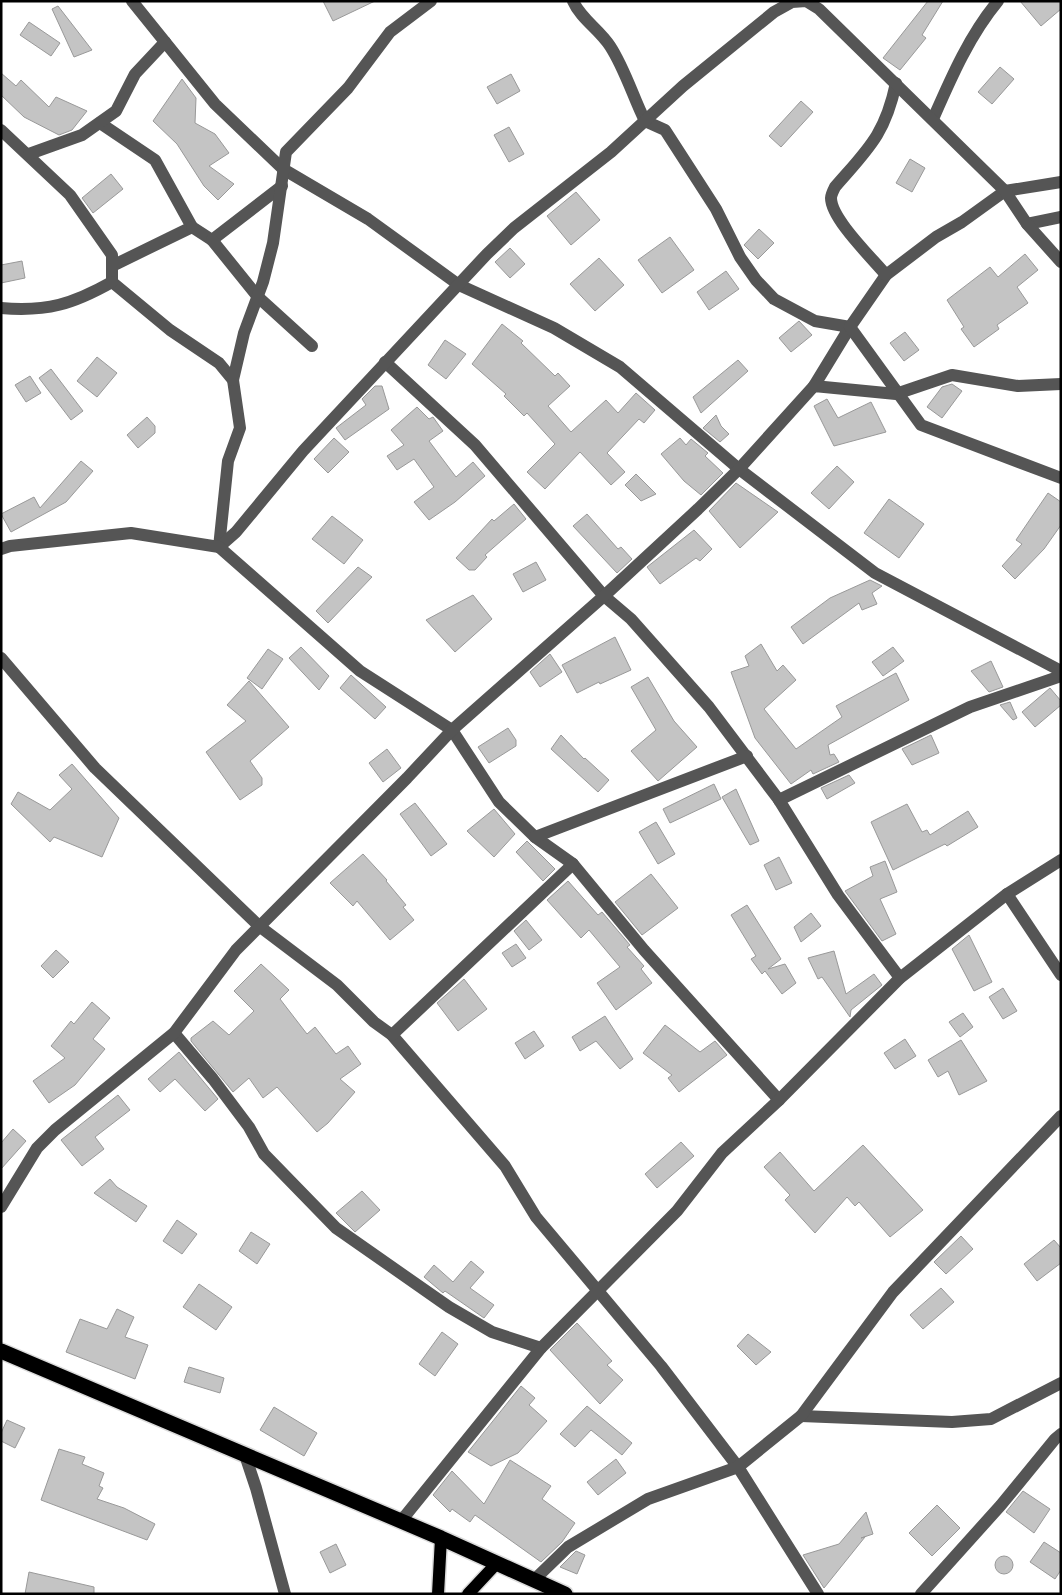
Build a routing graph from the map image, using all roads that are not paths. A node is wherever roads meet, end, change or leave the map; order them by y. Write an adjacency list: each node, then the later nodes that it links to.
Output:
1 (132, 1): 6 (street)
2 (431, 1): 13 (street)
3 (573, 1): 9 (street)
4 (998, 1): 8 (street)
5 (792, 2): 7 (street); 9 (street)
6 (165, 42): 10 (street); 13 (street)
7 (896, 83): 8 (street); 23 (street)
8 (933, 120): 16 (street)
9 (645, 121): 25 (street); 28 (street)
10 (100, 123): 12 (street); 19 (street)
11 (1, 130): 12 (street)
12 (29, 154): 22 (street)
13 (283, 169): 15 (street); 25 (street)
14 (1061, 182): 16 (street)
15 (282, 186): 20 (street); 26 (street)
16 (1005, 191): 18 (street); 23 (street)
17 (1061, 217): 18 (street)
18 (1026, 224): 21 (street)
19 (192, 227): 20 (street); 22 (street)
20 (212, 240): 26 (street)
21 (1061, 262)
22 (112, 266): 24 (street)
23 (886, 275): 28 (street)
24 (112, 282): 27 (street); 31 (street)
25 (459, 285): 30 (street); 35 (street)
26 (258, 297): 29 (street); 31 (street)
27 (1, 308)
28 (850, 327): 33 (street); 34 (street)
29 (312, 346)
30 (385, 362): 37 (street); 39 (street)
31 (233, 380): 37 (street)
32 (1061, 384): 34 (street)
33 (814, 386): 34 (street); 35 (street)
34 (896, 394): 36 (street)
35 (739, 470): 39 (street); 41 (street)
36 (1061, 478)
37 (219, 547): 38 (street); 43 (street)
38 (1, 549)
39 (604, 596): 43 (street); 44 (street)
40 (1, 658): 50 (street)
41 (1061, 671)
42 (1061, 676): 45 (street)
43 (452, 730): 46 (street); 50 (street)
44 (747, 756): 45 (street); 46 (street)
45 (779, 800): 52 (street)
46 (535, 837): 48 (street)
47 (1061, 860): 49 (street)
48 (573, 864): 54 (street); 55 (street)
49 (1007, 894): 51 (street); 52 (street)
50 (259, 926): 53 (street); 54 (street)
51 (1061, 975)
52 (900, 978): 55 (street)
53 (174, 1033): 57 (street); 59 (street)
54 (392, 1036): 58 (street)
55 (779, 1100): 58 (street)
56 (1061, 1116): 62 (street)
57 (1, 1207)
58 (598, 1288): 59 (street); 65 (street)
59 (541, 1348): 66 (street)
60 (1, 1351): 64 (highway)
61 (1061, 1383): 62 (street)
62 (801, 1416): 65 (street)
63 (1061, 1434): 75 (street)
64 (245, 1455): 66 (highway); 70 (street)
65 (738, 1467): 69 (street); 74 (street)
66 (401, 1521): 67 (highway)
67 (441, 1538): 68 (highway); 71 (main road)
68 (497, 1563): 69 (highway); 72 (main road)
69 (534, 1580): 73 (highway)
70 (285, 1594)
71 (438, 1594)
72 (468, 1594)
73 (564, 1594)
74 (818, 1594)
75 (921, 1594)

